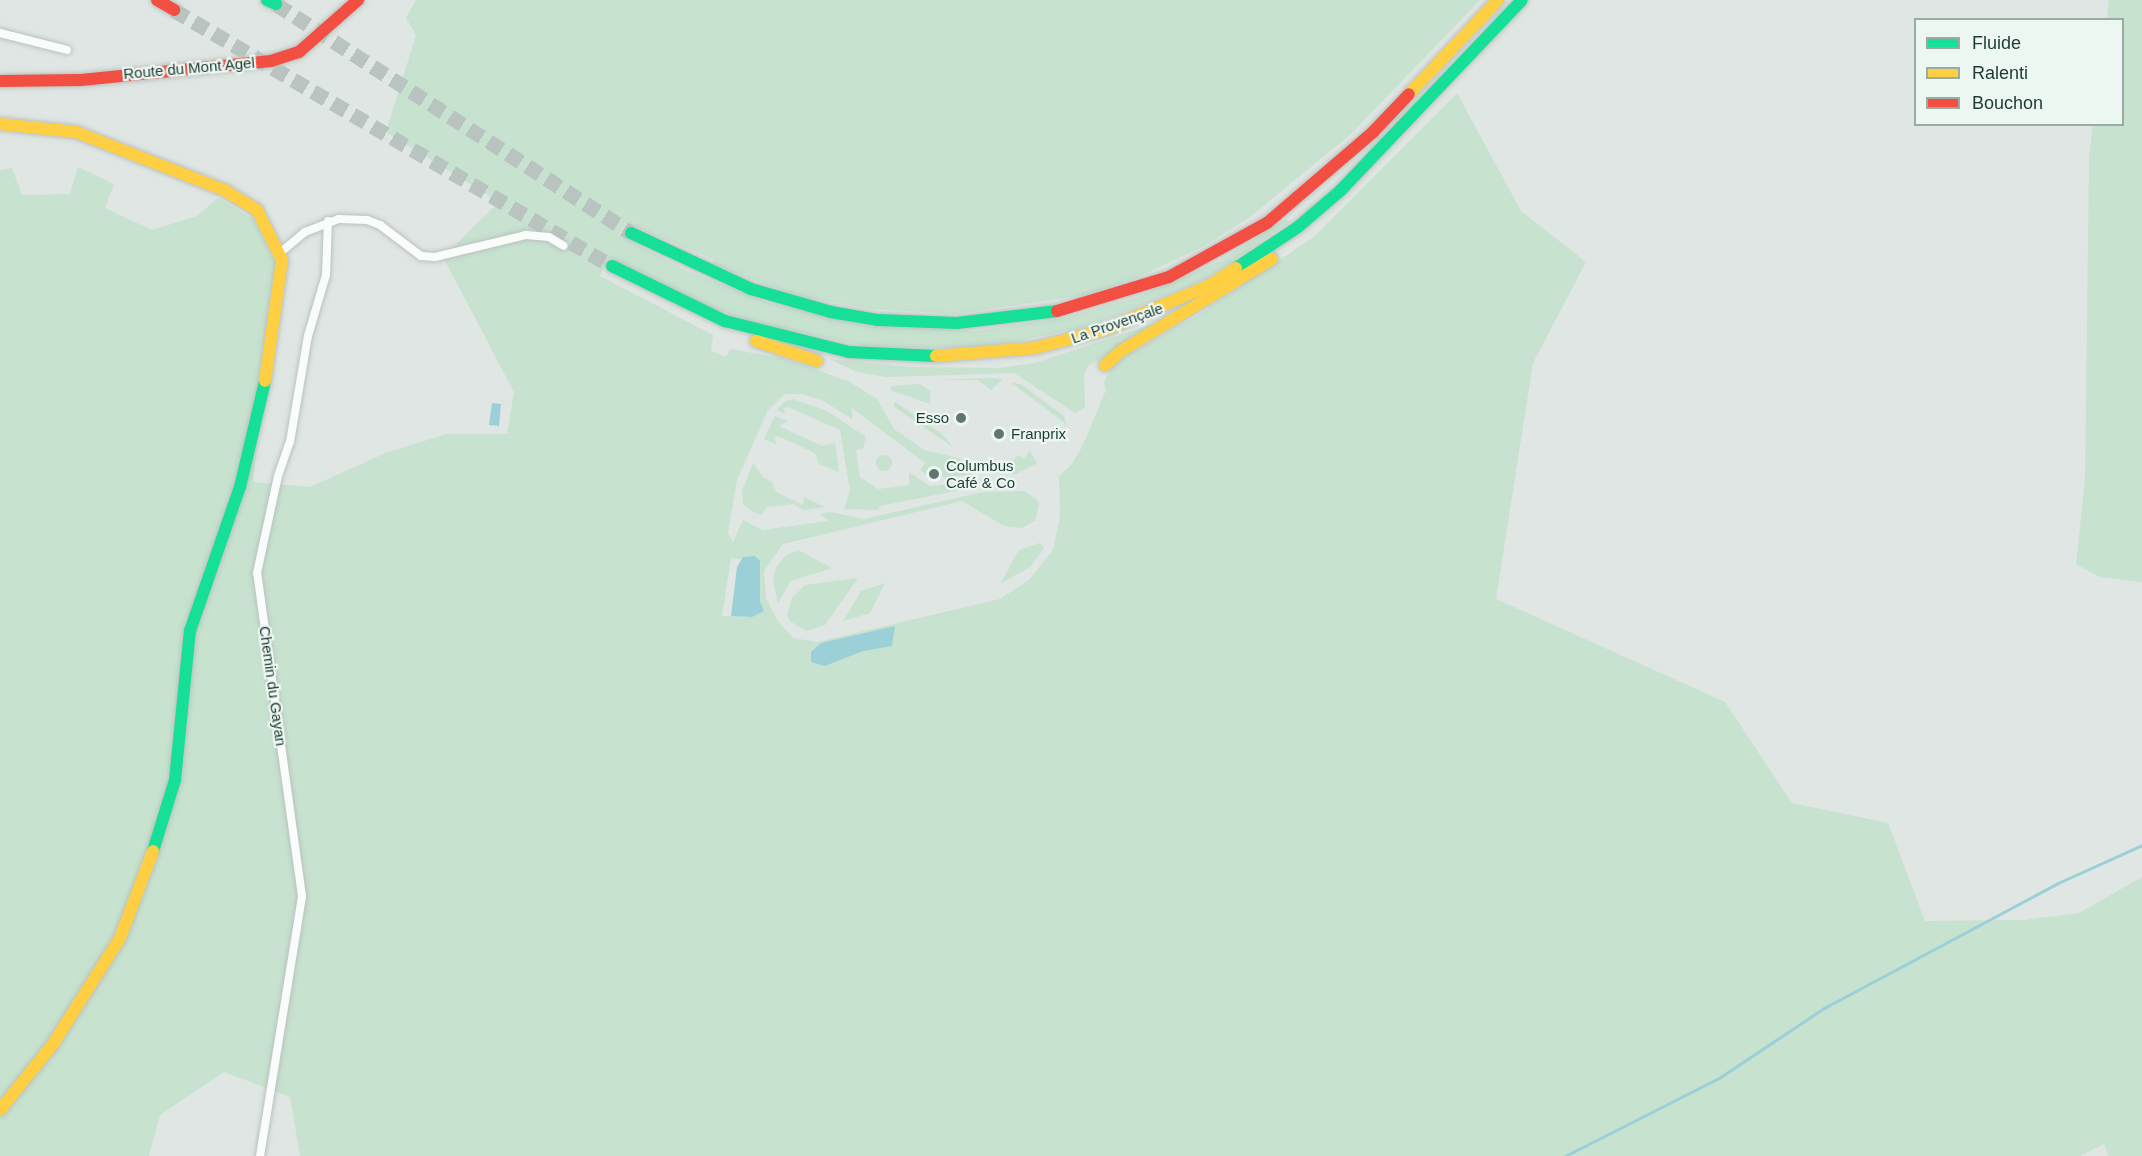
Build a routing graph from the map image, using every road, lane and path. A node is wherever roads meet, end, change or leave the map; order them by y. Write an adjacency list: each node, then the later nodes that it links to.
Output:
1 (157, 0): 5 (main road)
2 (358, 0): 8 (main road, Route du Mont Agel)
3 (1498, 0): 12 (main road, La Provençale)
4 (1522, 0): 10 (main road, La Provençale)
5 (174, 10)
6 (0, 33): 7 (street)
7 (67, 51)
8 (0, 81)
9 (0, 124): 14 (main road)
10 (1330, 201): 16 (main road, La Provençale); 18 (main road)
11 (328, 221): 13 (street); 14 (street); 20 (street, Chemin du Gayan)
12 (631, 233)
13 (564, 246)
14 (281, 252): 19 (main road)
15 (612, 266): 16 (main road, La Provençale)
16 (685, 304): 17 (main road)
17 (817, 360)
18 (1106, 365)
19 (0, 1110)
20 (260, 1156)

